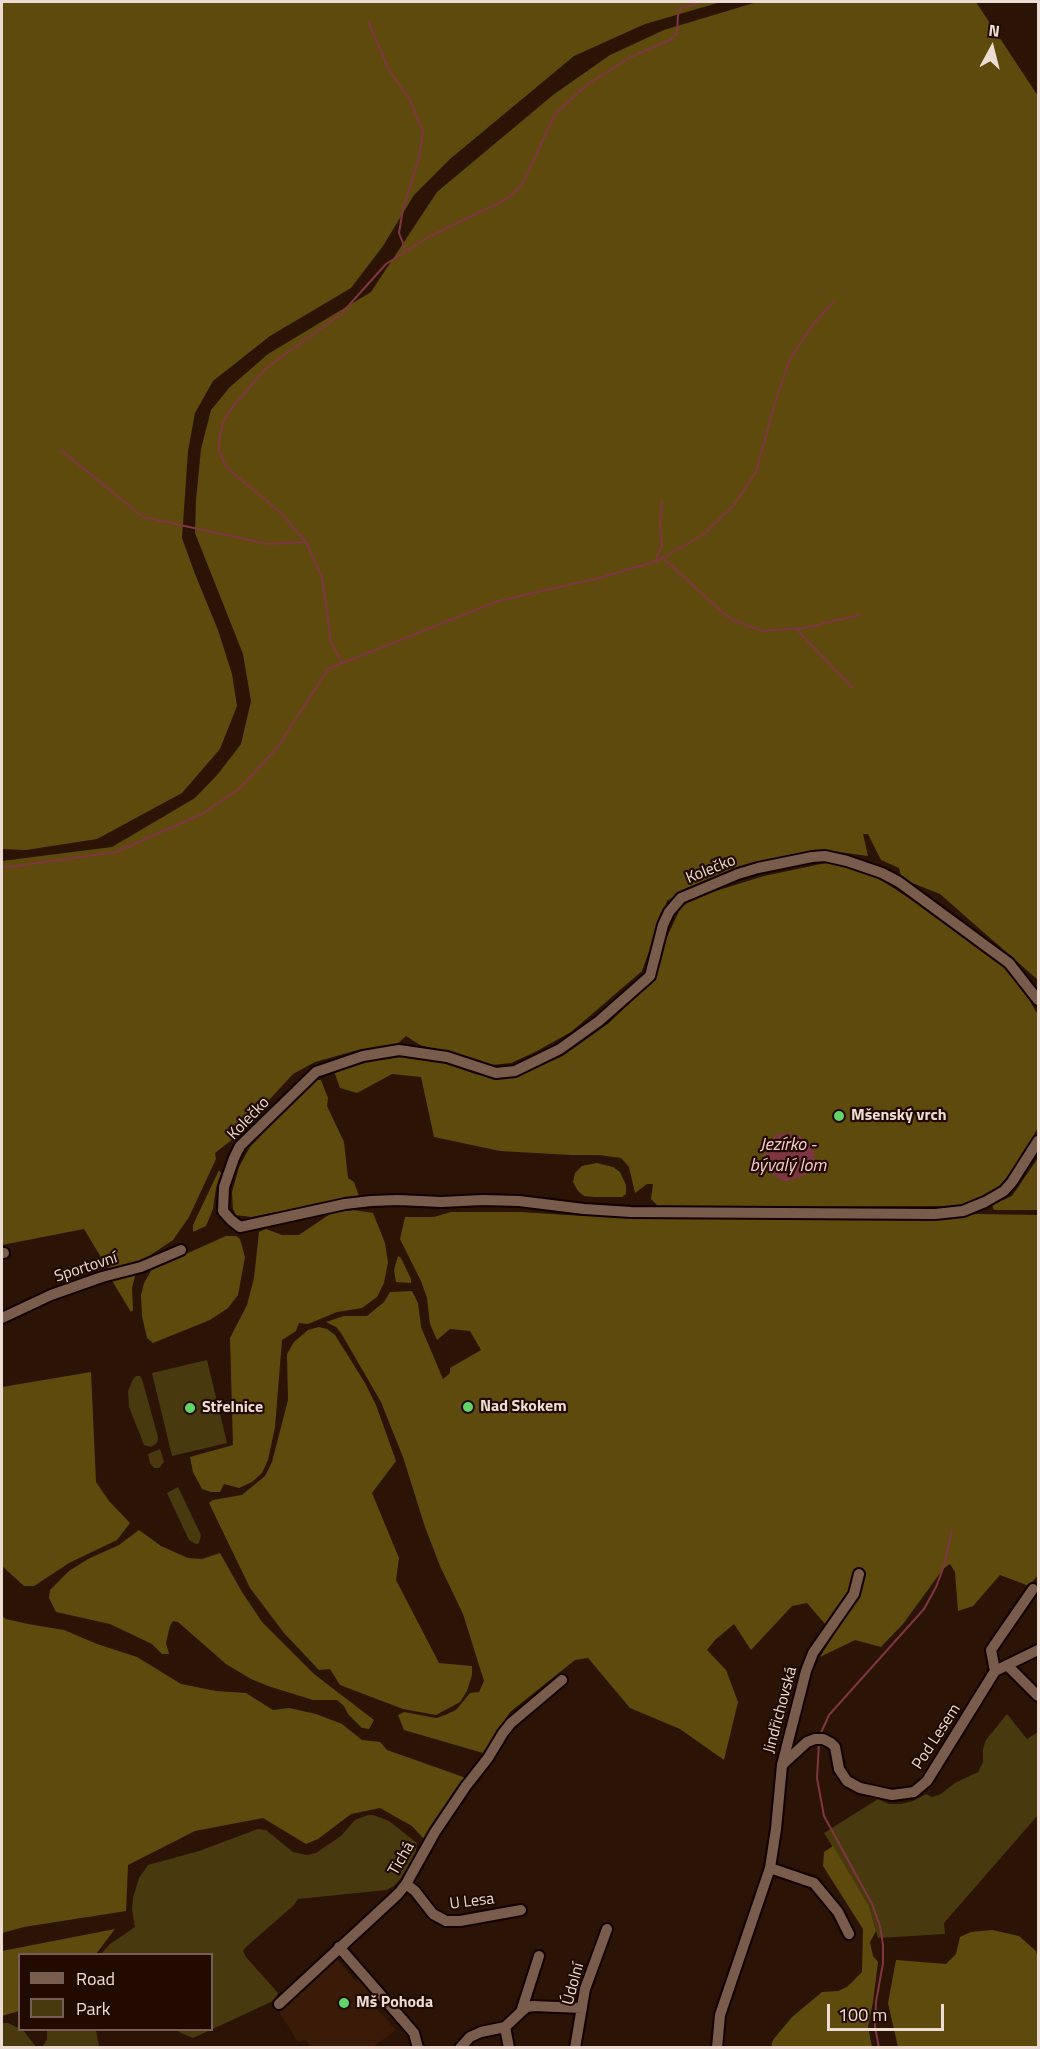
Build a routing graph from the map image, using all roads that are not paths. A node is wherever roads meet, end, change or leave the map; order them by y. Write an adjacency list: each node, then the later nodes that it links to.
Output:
1 (1038, 1000): 2 (street, Kolečko)
2 (1038, 1141)
3 (181, 1250): 4 (street, Sportovní)
4 (2, 1318)
5 (859, 1574): 12 (street, Jindřichovská)
6 (1033, 1588): 9 (street)
7 (1038, 1650): 8 (street)
8 (1007, 1665): 9 (street); 11 (street)
9 (995, 1671): 12 (street, Pod Lesem)
10 (562, 1680): 14 (street, Tichá)
11 (1038, 1696)
12 (782, 1765): 13 (street, Jindřichovská)
13 (770, 1868): 17 (street); 24 (street, Jindřichovská)
14 (406, 1884): 15 (street, U Lesa); 18 (street, Tichá)
15 (521, 1910)
16 (607, 1929): 21 (street, Údolní)
17 (849, 1934)
18 (339, 1947): 20 (street, Tichá); 25 (street)
19 (539, 1956): 22 (street)
20 (279, 2004)
21 (582, 2008): 22 (street); 28 (street, Údolní)
22 (521, 2012): 23 (street)
23 (505, 2027): 26 (street); 27 (street)
24 (717, 2034): 29 (street, Jindřichovská); 30 (street)
25 (418, 2048)
26 (460, 2048)
27 (509, 2048)
28 (575, 2048)
29 (706, 2048)
30 (717, 2048)

